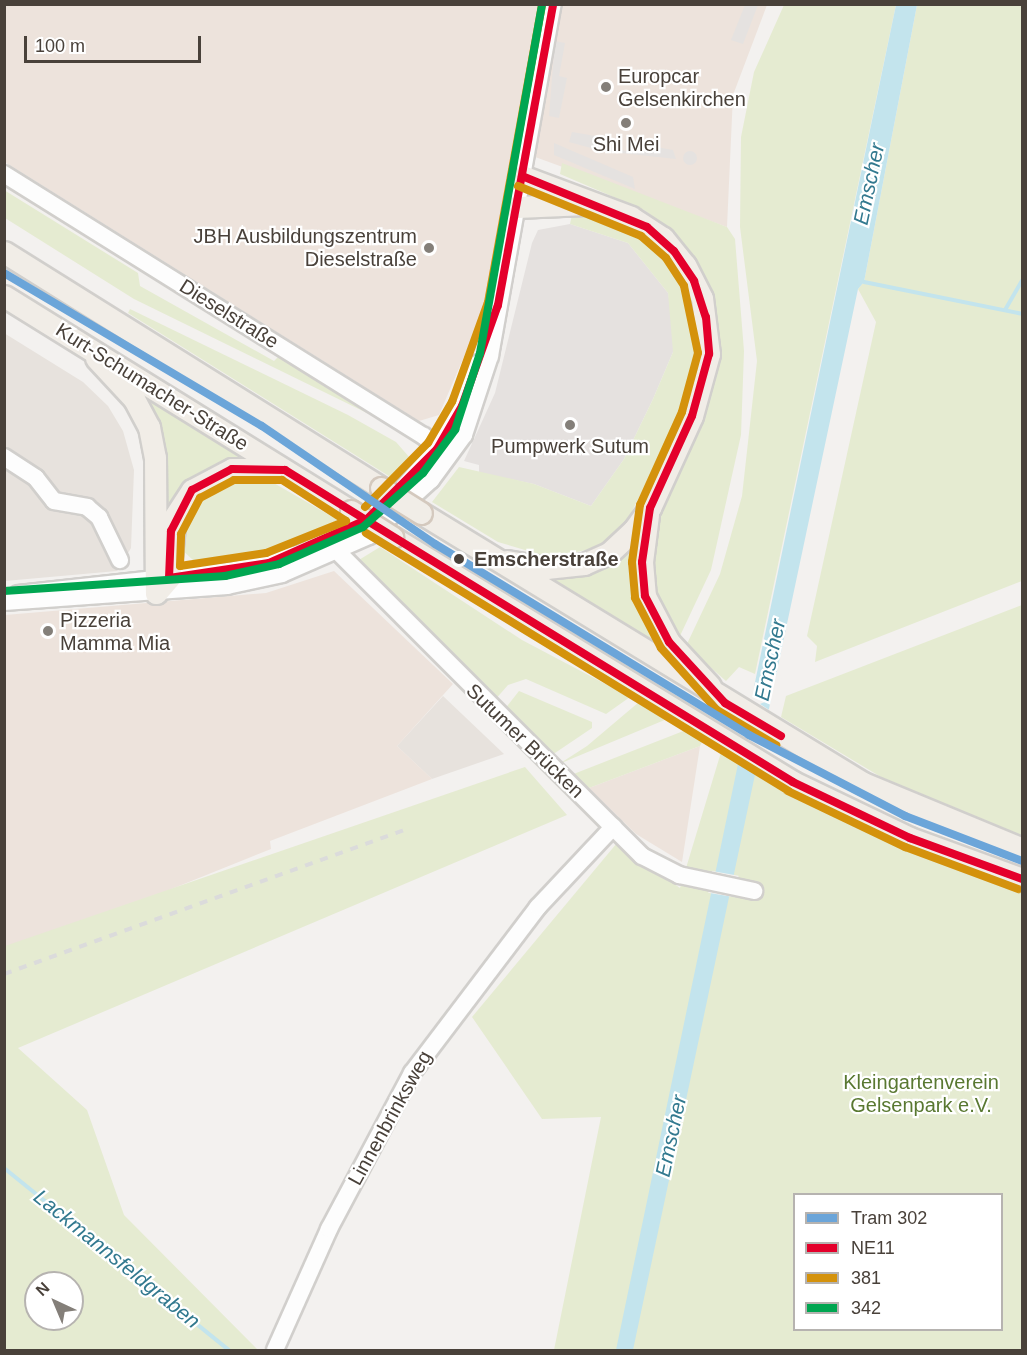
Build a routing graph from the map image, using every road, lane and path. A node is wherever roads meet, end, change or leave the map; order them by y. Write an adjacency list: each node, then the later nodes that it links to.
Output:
1 (553, 4): 3 (street)
2 (4, 174): 9 (street, Dieselstraße)
3 (522, 176): 4 (main road); 5 (street)
4 (596, 204): 5 (main road); 12 (main road)
5 (516, 207): 9 (street)
6 (4, 252): 14 (main road, Kurt-Schumacher-Straße, bridge)
7 (4, 296): 8 (main road, Kurt-Schumacher-Straße)
8 (86, 345): 11 (main road, Kurt-Schumacher-Straße); 16 (main road)
9 (443, 454): 13 (street)
10 (4, 457): 15 (street)
11 (285, 470): 16 (main road); 21 (main road, Kurt-Schumacher-Straße, bridge)
12 (650, 508): 14 (main road); 18 (main road)
13 (332, 547): 16 (street); 19 (street, Sutumer Brücken)
14 (494, 559): 18 (main road, Kurt-Schumacher-Straße)
15 (120, 560)
16 (159, 583): 17 (street)
17 (4, 600)
18 (725, 703): 20 (main road, Kurt-Schumacher-Straße)
19 (613, 826): 22 (street, Sutumer Brücken); 23 (street, Linnenbrinksweg)
20 (1023, 849)
21 (1023, 879)
22 (754, 891)
23 (275, 1350)

